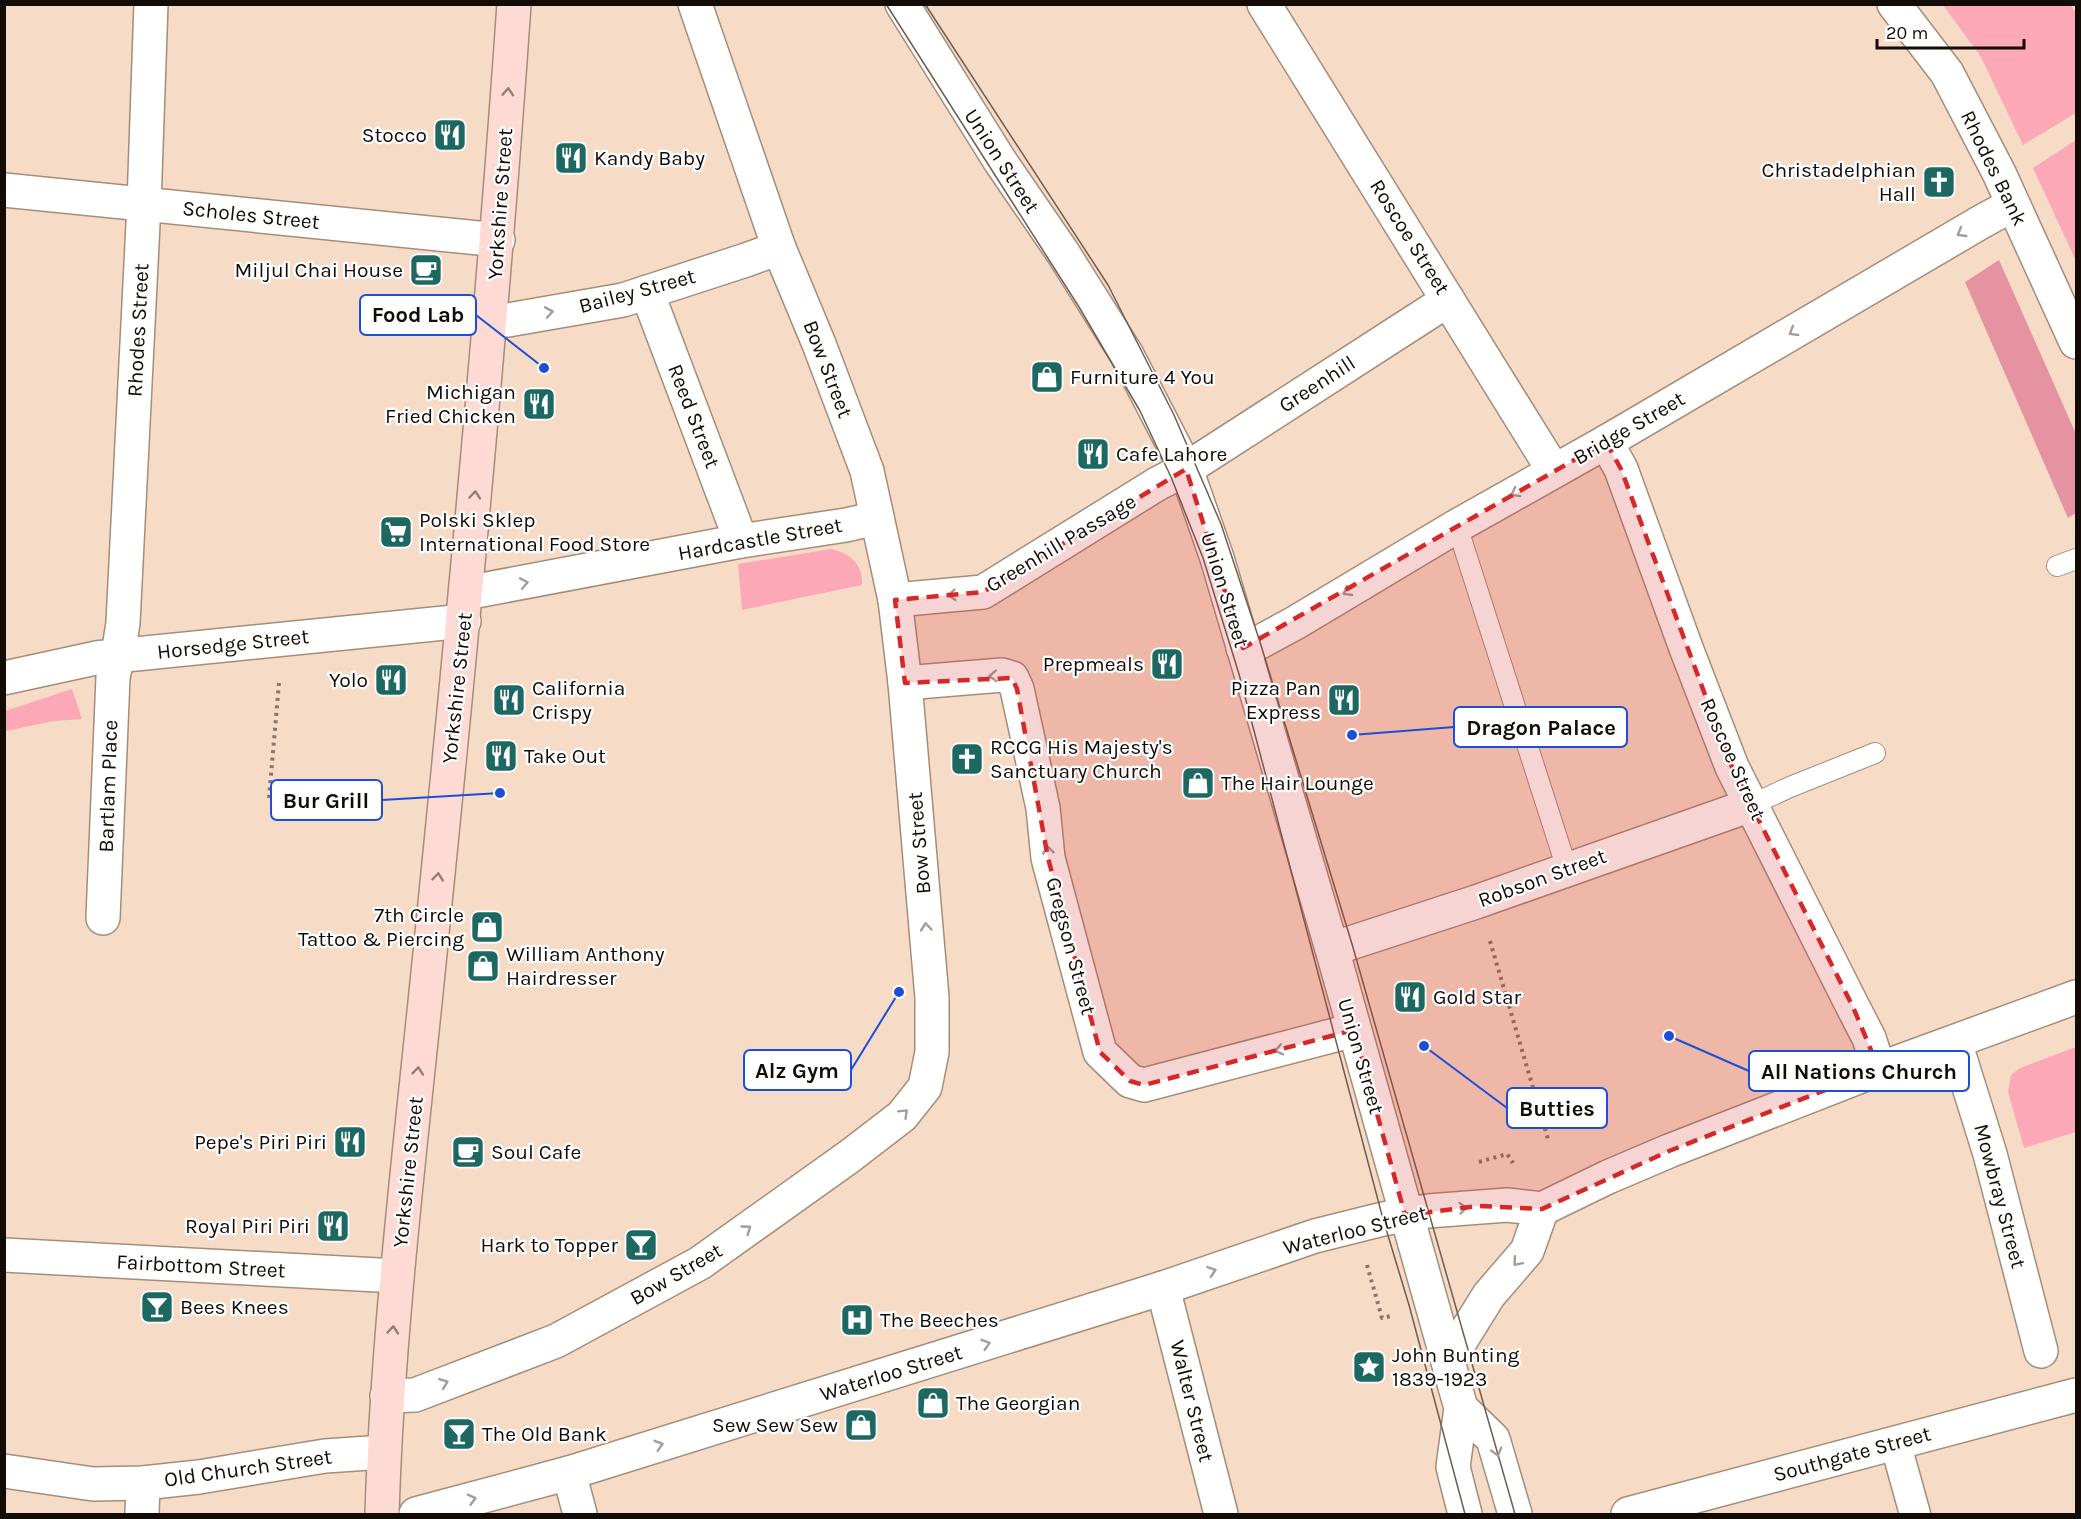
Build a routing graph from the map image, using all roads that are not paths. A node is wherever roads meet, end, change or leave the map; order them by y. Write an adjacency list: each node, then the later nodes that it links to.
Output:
1 (151, 4): 8 (street, Rhodes Street)
2 (514, 4): 10 (main road, Yorkshire Street, one-way to 2)
3 (695, 4): 11 (street, Bow Street)
4 (902, 4): 17 (street, Union Street)
5 (1264, 4): 13 (street, Roscoe Street)
6 (1894, 4): 9 (street, Rhodes Bank)
7 (4, 190): 8 (street, Scholes Street)
8 (144, 204): 10 (street, Scholes Street); 27 (street, Rhodes Street)
9 (2012, 205): 15 (street, Rhodes Bank); 16 (street, Bridge Street, one-way to 16)
10 (498, 240): 14 (main road, Yorkshire Street)
11 (779, 248): 12 (street, Bailey Street); 19 (street, Bow Street)
12 (647, 292): 14 (street, Bailey Street, one-way to 12); 21 (street, Reed Street)
13 (1448, 300): 17 (street, Greenhill); 18 (street, Roscoe Street)
14 (491, 320): 25 (main road, Yorkshire Street, one-way to 14)
15 (2076, 342)
16 (1606, 442): 18 (street, Bridge Street); 31 (street, Roscoe Street)
17 (1186, 469): 24 (street, Greenhill Passage, one-way to 24); 26 (street, Union Street)
18 (1554, 471): 20 (street, Bridge Street, one-way to 20)
19 (877, 518): 21 (street, Hardcastle Street); 24 (street, Bow Street)
20 (1457, 526): 26 (street, Bridge Street, one-way to 26); 32 (lane)
21 (741, 541): 25 (street, Hardcastle Street, one-way to 21)
22 (2076, 559): 23 (lane)
23 (2057, 566)
24 (895, 600): 29 (street, Bow Street)
25 (465, 607): 27 (street, Horsedge Street); 42 (main road, Yorkshire Street, one-way to 25)
26 (1243, 648): 34 (street, Union Street)
27 (118, 655): 28 (street, Horsedge Street); 33 (street, Bartlam Place)
28 (4, 678)
29 (904, 683): 36 (street, Gregson Street, one-way to 29); 47 (street, Bow Street, one-way to 29)
30 (1875, 753): 31 (lane)
31 (1751, 805): 32 (street, Robson Street); 38 (street, Roscoe Street)
32 (1567, 869): 34 (street, Robson Street)
33 (103, 918)
34 (1332, 949): 36 (street, Union Street)
35 (2076, 997): 37 (street, Waterloo Street)
36 (1354, 1030): 40 (street, Union Street)
37 (1955, 1042): 38 (street, Waterloo Street); 44 (street, Mowbray Street)
38 (1879, 1069): 39 (street, Waterloo Street)
39 (1542, 1209): 40 (street, Waterloo Street, one-way to 39); 45 (street, one-way to 45)
40 (1405, 1215): 43 (street, Waterloo Street, one-way to 40); 45 (street, Union Street)
41 (4, 1255): 42 (street, Fairbottom Street)
42 (397, 1276): 47 (main road, Yorkshire Street, one-way to 42)
43 (1163, 1288): 52 (street, Waterloo Street, one-way to 43); 54 (street, Walter Street)
44 (2041, 1351)
45 (1448, 1361): 48 (street, Union Street)
46 (2076, 1395): 49 (street, Southgate Street)
47 (387, 1396): 50 (main road, Yorkshire Street)
48 (1461, 1408): 58 (street, Union Street); 59 (street, one-way to 59)
49 (1895, 1442): 60 (street, Southgate Street); 61 (street)
50 (384, 1452): 53 (street, Old Church Street); 55 (main road, Yorkshire Street)
51 (4, 1471): 53 (street, Old Church Street)
52 (569, 1473): 56 (street, Waterloo Street, one-way to 52); 57 (street)
53 (143, 1499)
54 (1218, 1514)
55 (382, 1515)
56 (416, 1515)
57 (580, 1515)
58 (1465, 1515)
59 (1515, 1515)
60 (1628, 1515)
61 (1914, 1515)

